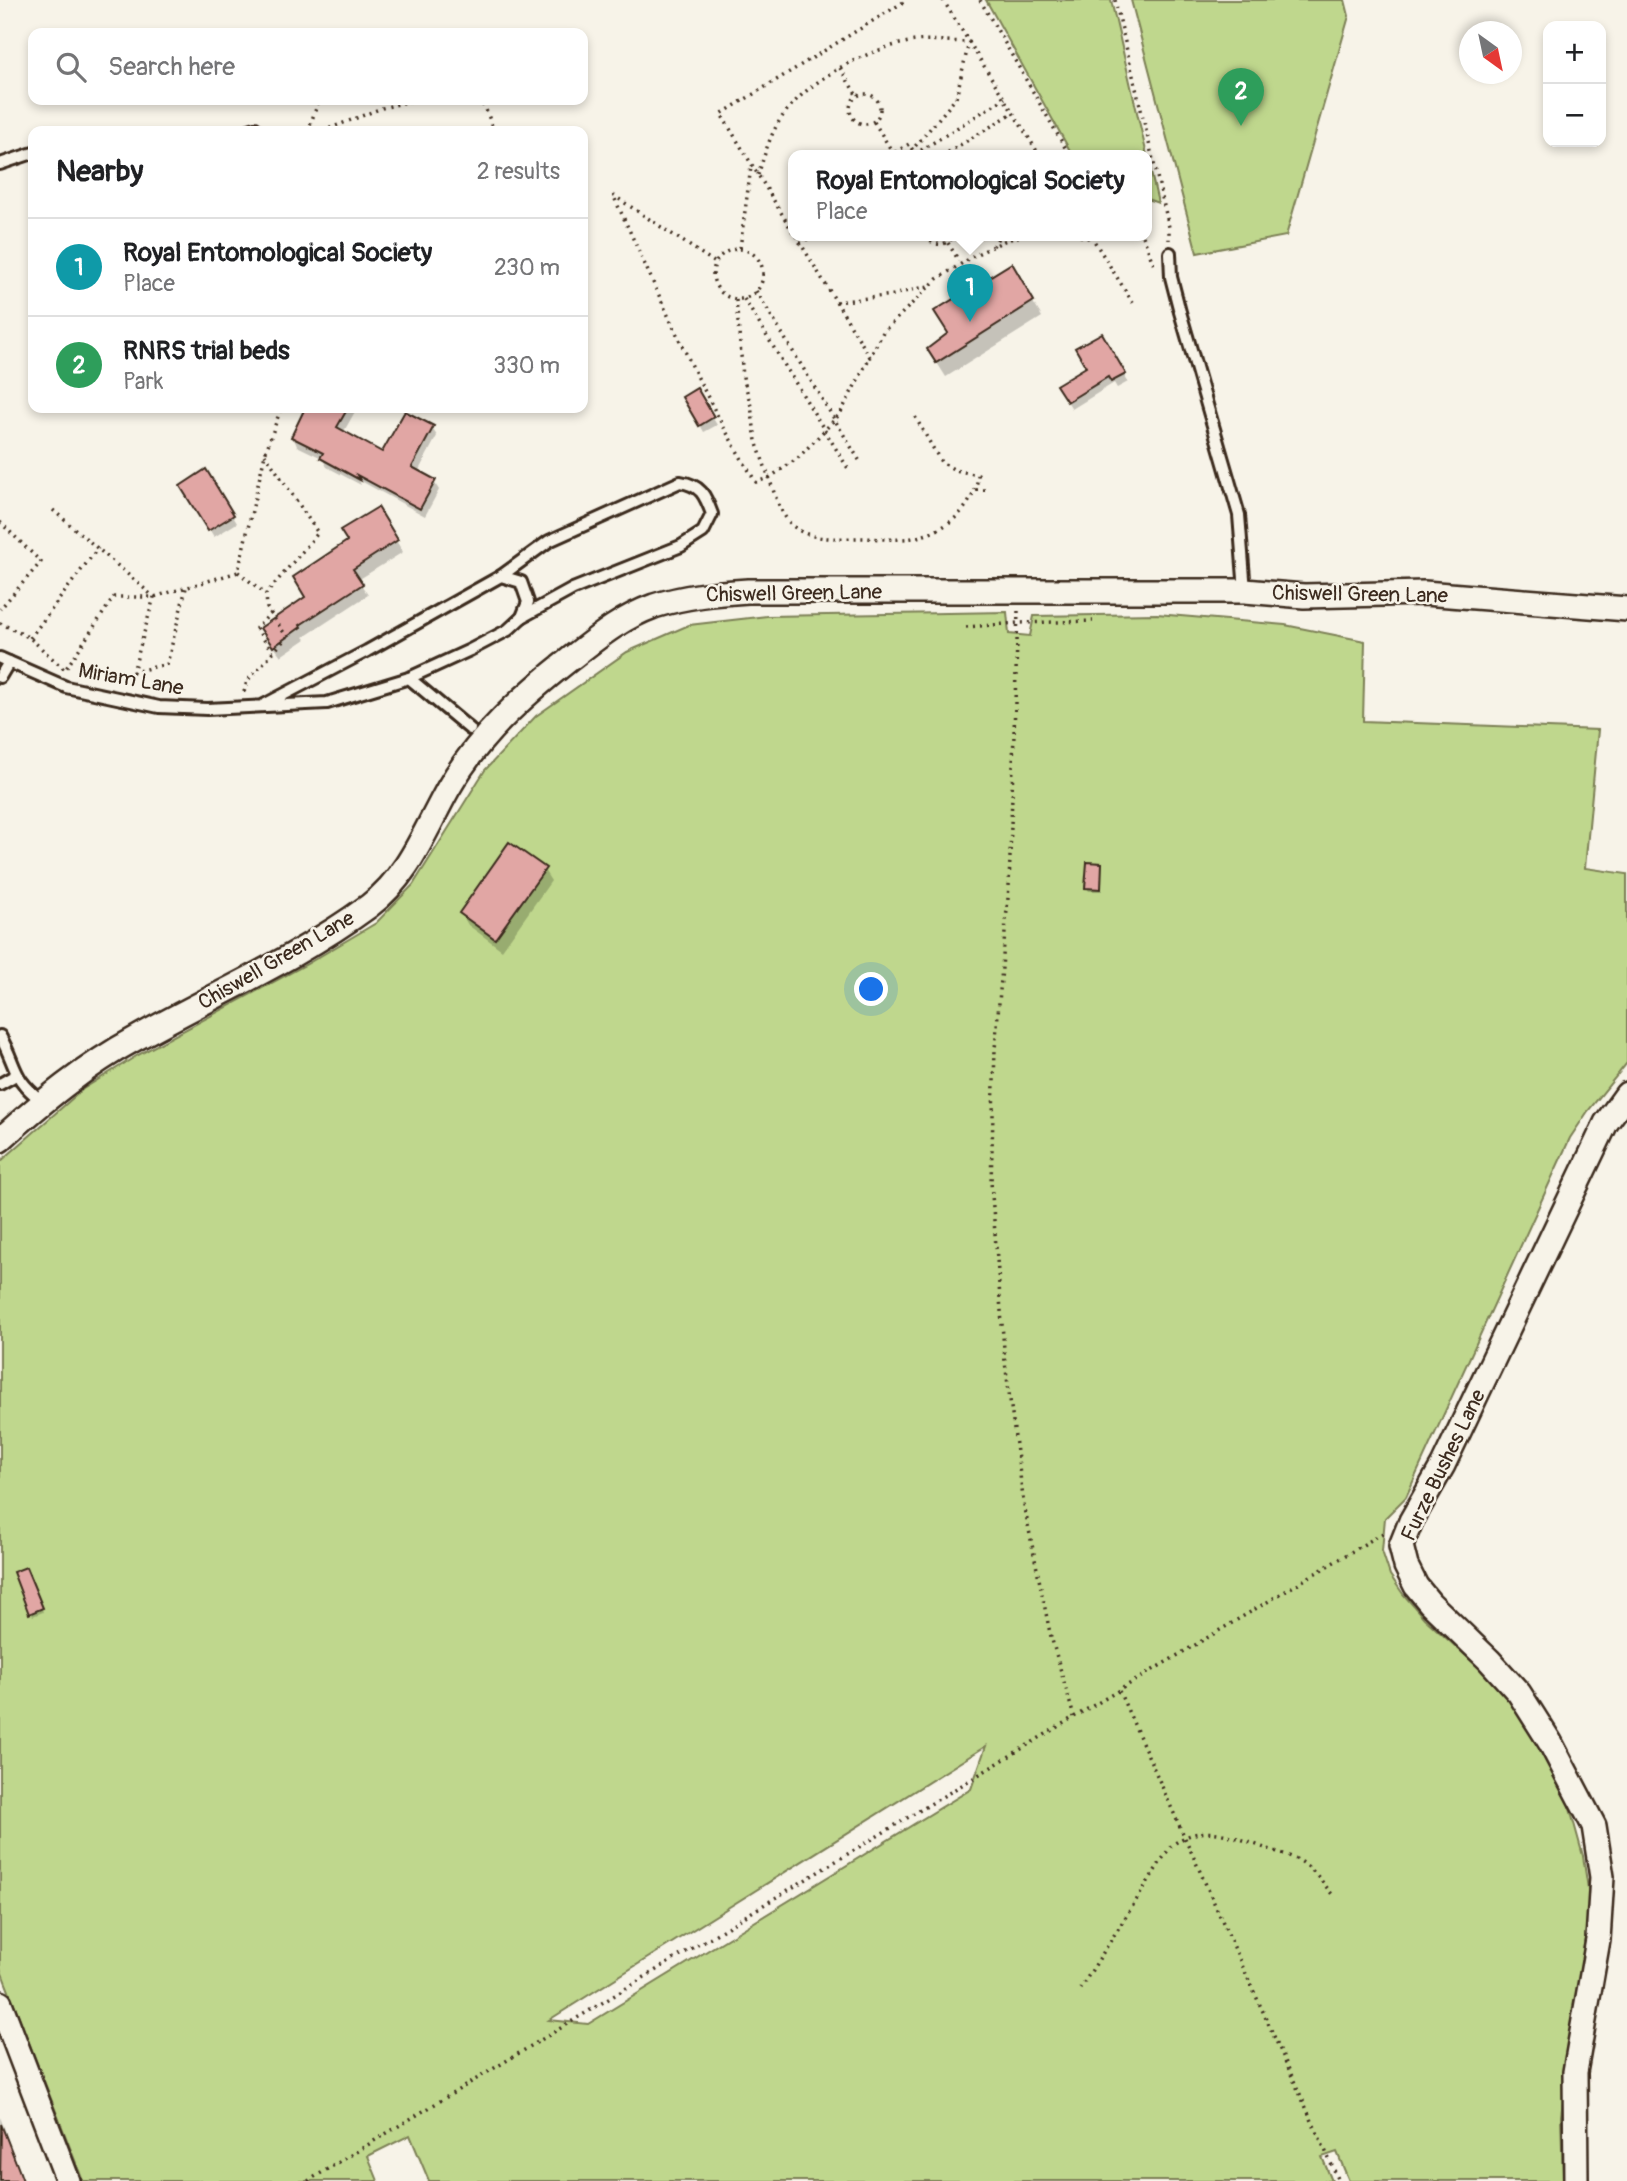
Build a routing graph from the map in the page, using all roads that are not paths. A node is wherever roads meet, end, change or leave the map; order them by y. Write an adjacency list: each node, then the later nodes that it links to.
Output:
1 (28, 155): 2 (lane)
2 (0, 164)
3 (1170, 253): 5 (lane)
4 (501, 576): 7 (lane); 7 (lane, Miriam Lane); 11 (lane, Miriam Lane)
5 (1245, 591): 6 (street, Chiswell Green Lane); 17 (street, Chiswell Green Lane)
6 (1627, 609)
7 (522, 617): 10 (lane, Miriam Lane)
8 (5, 660): 9 (lane); 11 (lane, Miriam Lane)
9 (0, 677)
10 (409, 678): 11 (lane, Miriam Lane); 12 (lane)
11 (262, 706)
12 (470, 729)
13 (0, 1036): 14 (lane)
14 (16, 1076): 15 (lane); 17 (lane)
15 (0, 1084)
16 (1627, 1094): 21 (street, Furze Bushes Lane)
17 (43, 1101): 18 (street, Chiswell Green Lane)
18 (0, 1140)
19 (0, 2003): 20 (street)
20 (68, 2181)
21 (1577, 2181)

